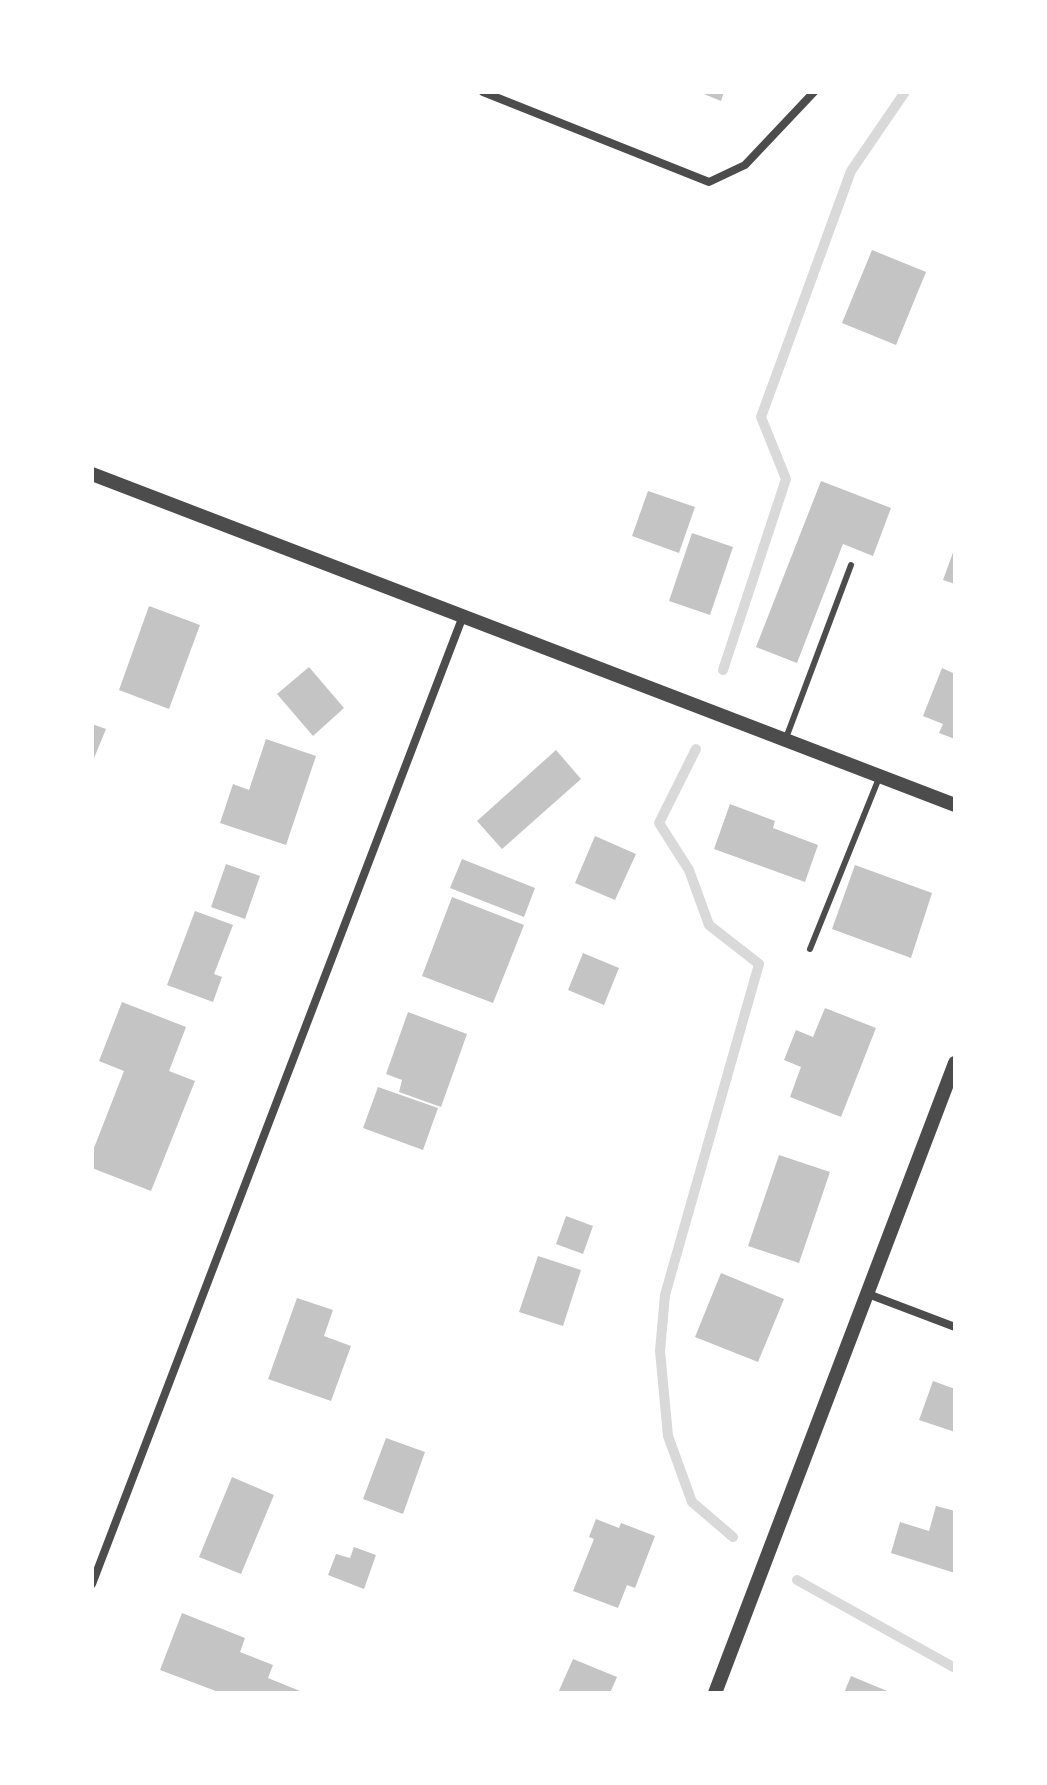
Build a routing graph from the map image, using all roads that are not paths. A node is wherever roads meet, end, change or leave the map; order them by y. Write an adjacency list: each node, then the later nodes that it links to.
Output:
1 (483, 92): 2 (street)
2 (814, 92)
3 (92, 474): 5 (street)
4 (851, 565): 6 (lane)
5 (463, 616): 6 (street); 13 (street)
6 (785, 740): 7 (street)
7 (879, 776): 8 (street); 9 (lane)
8 (955, 805)
9 (810, 949)
10 (955, 1063): 11 (street)
11 (868, 1294): 12 (street); 14 (street)
12 (955, 1327)
13 (92, 1584)
14 (715, 1693)

